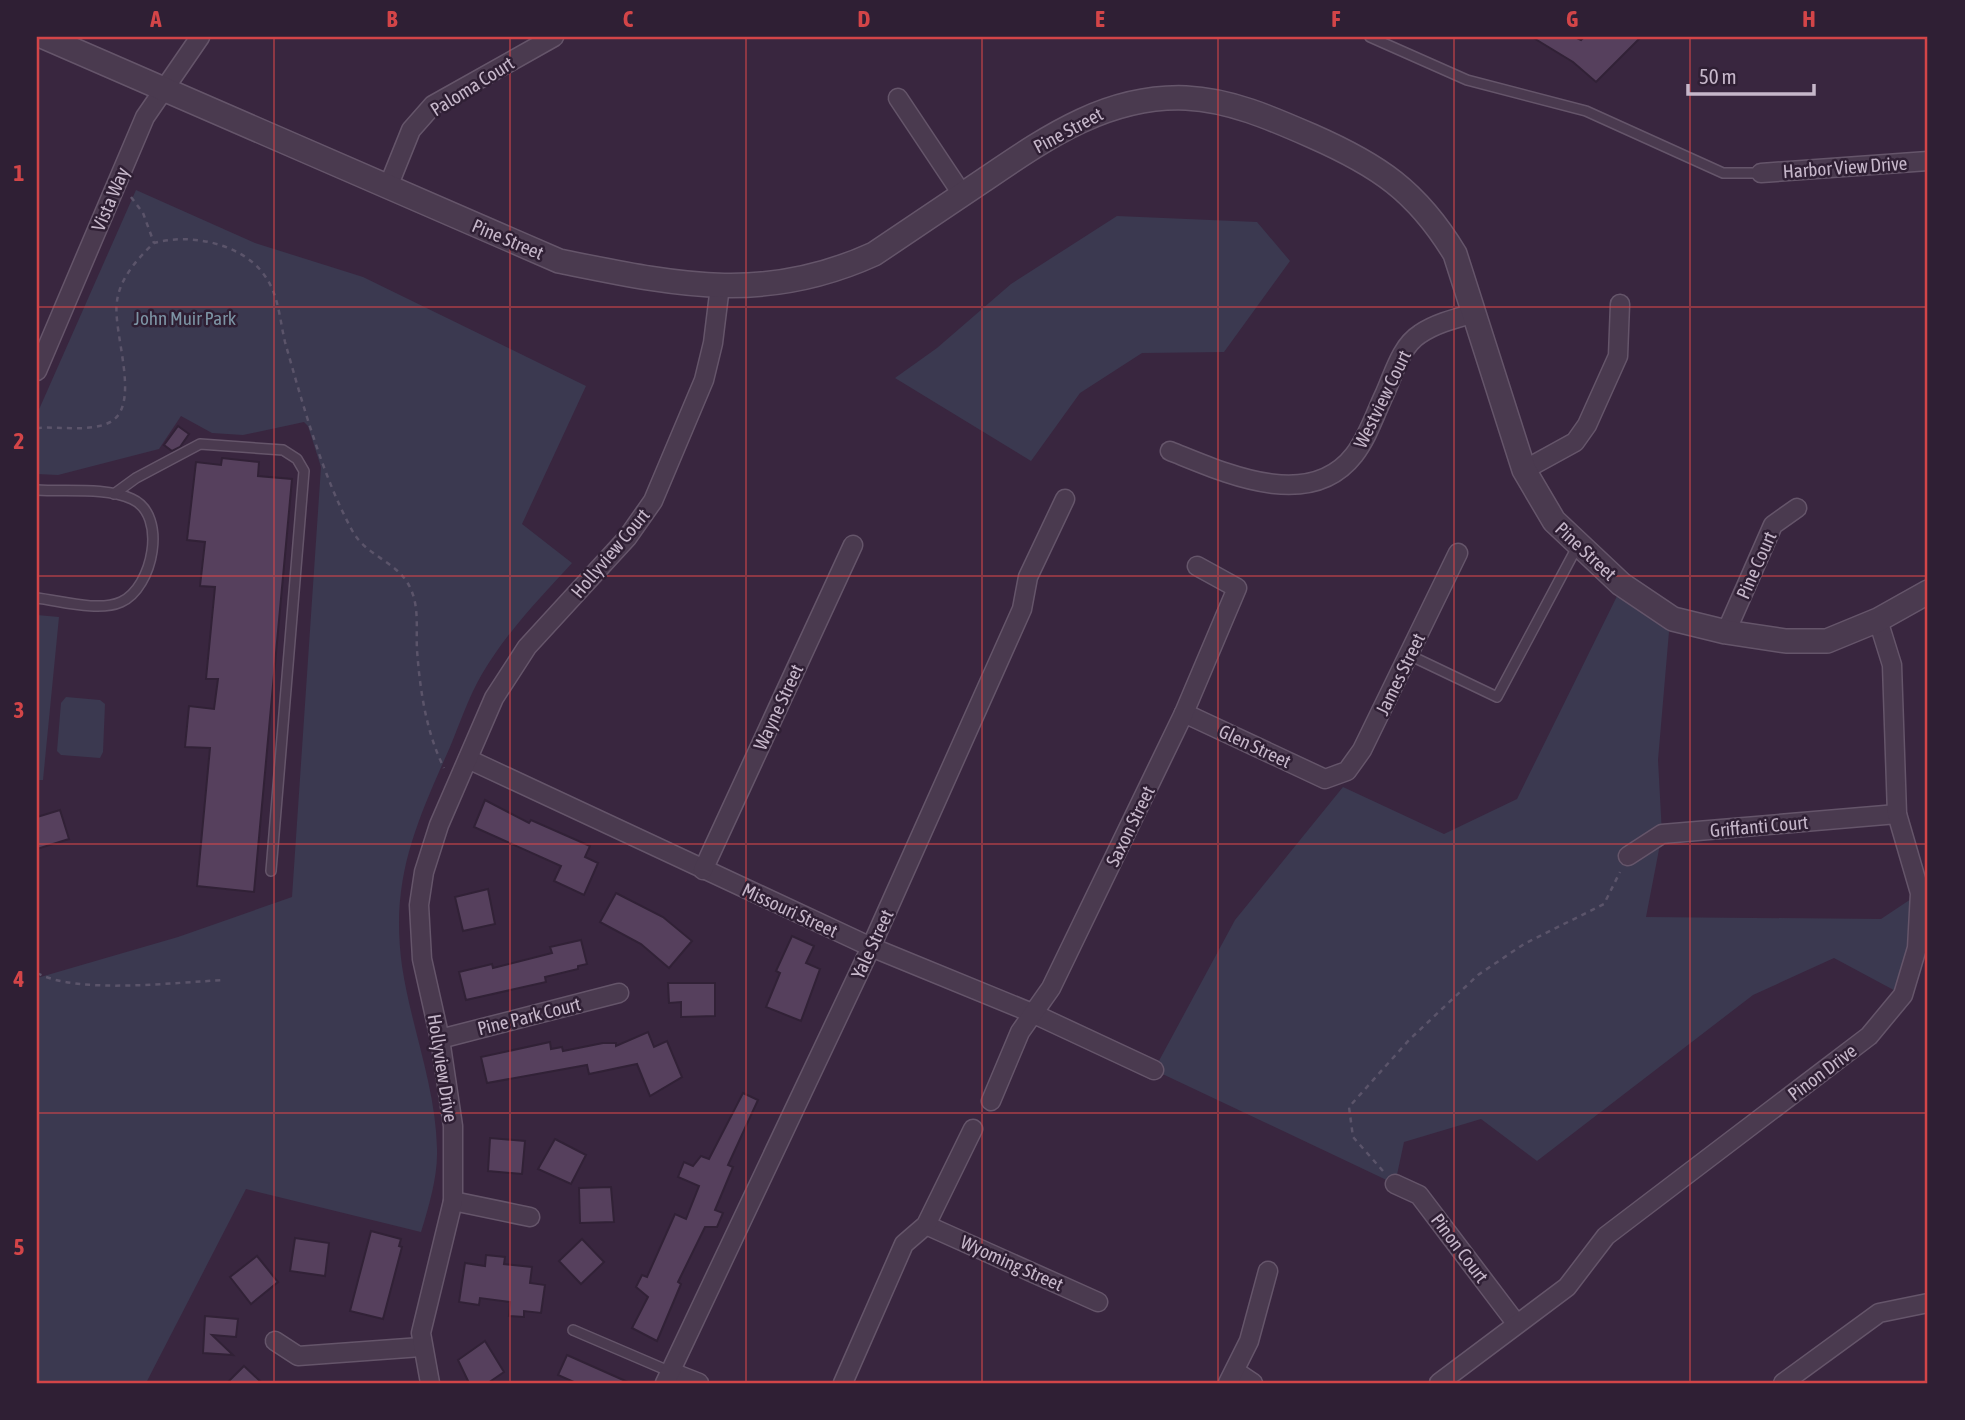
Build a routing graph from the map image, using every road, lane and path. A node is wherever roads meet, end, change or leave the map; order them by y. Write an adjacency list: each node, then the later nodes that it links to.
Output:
1 (44, 37): 5 (street, Pine Street)
2 (200, 37): 5 (street, Vista Way)
3 (554, 37): 9 (street, Paloma Court)
4 (1370, 37): 8 (lane)
5 (163, 87): 9 (street, Pine Street); 16 (street, Vista Way)
6 (898, 98): 10 (street)
7 (1928, 161): 8 (street, Harbor View Drive)
8 (1761, 173)
9 (388, 187): 13 (street, Pine Street)
10 (962, 194): 13 (street, Pine Street); 15 (street, Pine Street)
11 (128, 195): 12 (path)
12 (154, 243)
13 (720, 286): 33 (street, Hollyview Court)
14 (1620, 304): 18 (street)
15 (1475, 313): 17 (street, Westview Court); 18 (street, Pine Street)
16 (37, 371)
17 (1170, 451)
18 (1524, 470): 24 (street, Pine Street)
19 (37, 490): 20 (lane)
20 (114, 495): 28 (lane); 38 (lane)
21 (1065, 499): 39 (street, Yale Street)
22 (1797, 508): 30 (street, Pine Court)
23 (853, 545): 37 (street, Wayne Street)
24 (1578, 545): 30 (street, Pine Street); 31 (lane)
25 (1458, 553): 31 (street, James Street)
26 (1197, 566): 32 (street, Saxon Street)
27 (1928, 592): 29 (street, Pine Street)
28 (37, 598)
29 (1878, 620): 30 (street, Pine Street); 35 (street, Pinon Drive)
30 (1726, 632)
31 (1409, 655): 34 (street, James Street)
32 (1184, 713): 34 (street, Glen Street); 43 (street, Saxon Street)
33 (468, 759): 37 (street, Missouri Street); 44 (street, Hollyview Drive)
34 (1325, 779)
35 (1896, 814): 36 (street, Griffanti Court); 55 (street, Pinon Drive)
36 (1628, 856): 48 (path)
37 (703, 870): 39 (street, Missouri Street)
38 (271, 871)
39 (871, 947): 43 (street, Missouri Street); 59 (street, Yale Street)
40 (37, 973): 41 (path)
41 (225, 980)
42 (618, 993): 44 (street, Pine Park Court)
43 (1032, 1013): 45 (street, Missouri Street); 46 (street, Saxon Street)
44 (440, 1039): 49 (street, Hollyview Drive)
45 (1154, 1070)
46 (991, 1101)
47 (973, 1129): 51 (street)
48 (1395, 1184): 55 (street, Pinon Court)
49 (453, 1201): 50 (street); 58 (street, Hollyview Drive)
50 (530, 1217)
51 (926, 1225): 53 (street, Wyoming Street); 63 (street)
52 (1268, 1270): 60 (street)
53 (1098, 1302)
54 (1928, 1303): 66 (street)
55 (1516, 1323): 65 (street, Pinon Drive)
56 (573, 1330): 59 (lane)
57 (275, 1340): 58 (street)
58 (421, 1347): 61 (street, Hollyview Drive)
59 (668, 1377): 62 (street)
60 (1231, 1377): 64 (street)
61 (430, 1383)
62 (699, 1383)
63 (843, 1383)
64 (1253, 1383)
65 (1439, 1383)
66 (1783, 1383)

